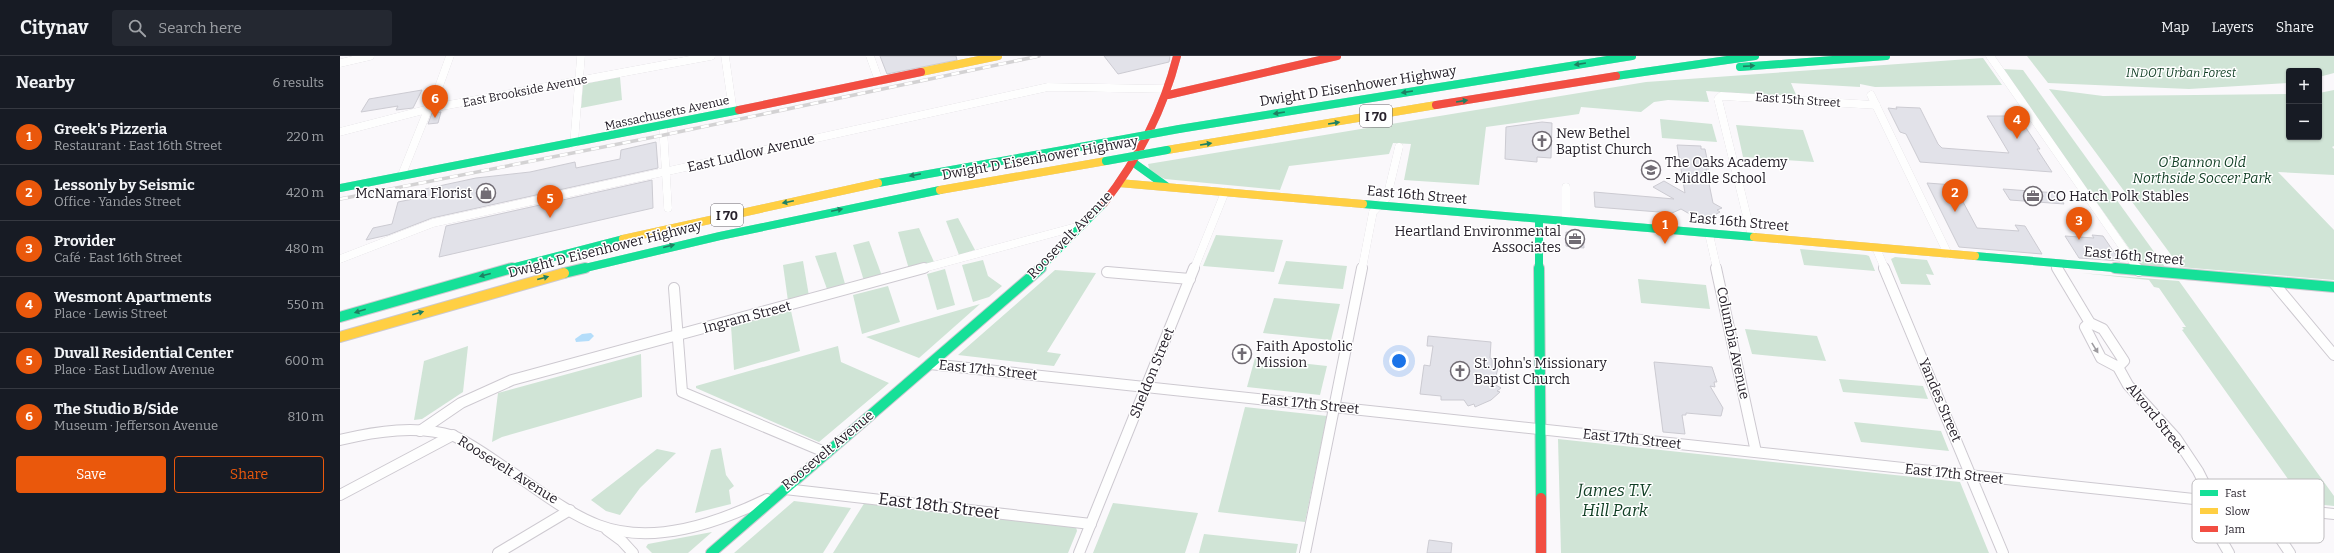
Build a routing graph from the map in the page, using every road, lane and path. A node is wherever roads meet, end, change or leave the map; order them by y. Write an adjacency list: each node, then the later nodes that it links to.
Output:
1 (370, 56): 14 (street)
2 (450, 56): 21 (street)
3 (581, 56): 15 (street)
4 (711, 56): 15 (street, East Brookside Avenue)
5 (725, 56): 22 (street)
6 (870, 56): 16 (street)
7 (998, 56): 16 (main road, Massachusetts Avenue)
8 (1177, 56): 18 (main road, Roosevelt Avenue)
9 (1337, 56): 18 (main road)
10 (1632, 56): 52 (main road, Dwight D Eisenhower Highway / I 70, one-way to 52, bridge)
11 (1755, 56): 17 (main road, Dwight D Eisenhower Highway / I 70)
12 (1886, 56): 17 (main road, one-way to 12)
13 (1990, 56): 46 (street)
14 (340, 65)
15 (579, 80): 21 (street, East Brookside Avenue); 25 (street)
16 (879, 81): 22 (main road, Massachusetts Avenue)
17 (1584, 81): 55 (main road, Dwight D Eisenhower Highway / I 70, one-way to 17, bridge)
18 (1169, 92): 27 (main road, Roosevelt Avenue); 28 (street, East Ludlow Avenue)
19 (1871, 95): 20 (street)
20 (1876, 105): 41 (street, East 15th Street); 43 (street)
21 (428, 109): 24 (street, East Brookside Avenue); 29 (street)
22 (733, 112): 23 (main road, Massachusetts Avenue)
23 (664, 126): 25 (main road, Massachusetts Avenue); 28 (street)
24 (340, 132)
25 (574, 144): 29 (main road, Massachusetts Avenue)
26 (1399, 147): 35 (street)
27 (1134, 163): 30 (main road, Roosevelt Avenue); 31 (main road)
28 (666, 172): 36 (street); 44 (street, East Ludlow Avenue)
29 (401, 177): 33 (main road, Massachusetts Avenue)
30 (1119, 183): 31 (main road, East 16th Street); 39 (main road, Roosevelt Avenue)
31 (1168, 187): 34 (main road, East 16th Street)
32 (1566, 187): 38 (street)
33 (340, 188)
34 (1225, 192): 35 (main road, East 16th Street); 48 (street, Sheldon Street)
35 (1381, 206): 37 (main road, East 16th Street); 60 (street)
36 (668, 208)
37 (1540, 219): 38 (main road, East 16th Street); 61 (main road)
38 (1566, 222): 40 (main road, East 16th Street)
39 (1083, 225): 54 (street, Ingram Street); 57 (main road, Roosevelt Avenue)
40 (1709, 234): 41 (main road, East 16th Street); 65 (street, Columbia Avenue)
41 (1752, 237): 42 (main road, East 16th Street)
42 (1876, 248): 43 (main road, East 16th Street); 67 (street, Yandes Street)
43 (1948, 254): 45 (main road, East 16th Street)
44 (340, 259)
45 (2054, 263): 46 (main road, East 16th Street); 53 (street, Alvord Street)
46 (2139, 270): 49 (main road, East 16th Street)
47 (1107, 272): 48 (street)
48 (1190, 279): 59 (street, Sheldon Street)
49 (2273, 282): 50 (main road, East 16th Street); 56 (street)
50 (2334, 287)
51 (674, 288): 54 (street)
52 (340, 316)
53 (2090, 323): 58 (street, one-way to 58); 58 (street, Alvord Street)
54 (678, 335): 62 (street, Ingram Street); 66 (street)
55 (340, 337)
56 (2334, 355)
57 (930, 364): 59 (street, East 17th Street); 66 (main road, Roosevelt Avenue)
58 (2118, 367): 68 (street, Alvord Street)
59 (1146, 387): 60 (street, East 17th Street); 75 (street, Sheldon Street)
60 (1334, 407): 61 (street, East 17th Street); 83 (street)
61 (1540, 429): 65 (street, East 17th Street); 84 (main road)
62 (420, 431): 63 (street, Roosevelt Avenue); 64 (street, Roosevelt Avenue)
63 (453, 435): 70 (street); 72 (street, Roosevelt Avenue)
64 (340, 440)
65 (1756, 452): 67 (street, East 17th Street)
66 (827, 453): 69 (main road, Roosevelt Avenue)
67 (1971, 476): 71 (street, East 17th Street); 85 (street, Yandes Street)
68 (2202, 479)
69 (787, 487): 75 (street, East 18th Street); 76 (street, Roosevelt Avenue); 81 (main road)
70 (340, 495)
71 (2192, 500)
72 (570, 510): 76 (street, Roosevelt Avenue); 79 (street)
73 (2324, 513): 74 (street, East 17th Street)
74 (2334, 514)
75 (1090, 524): 82 (street, Sheldon Street)
76 (599, 526): 80 (street)
77 (2223, 543): 86 (street, Alvord Street)
78 (2283, 543): 87 (street)
79 (498, 553)
80 (633, 553)
81 (711, 553)
82 (1079, 553)
83 (1305, 553)
84 (1541, 553)
85 (2003, 553)
86 (2229, 553)
87 (2290, 553)

